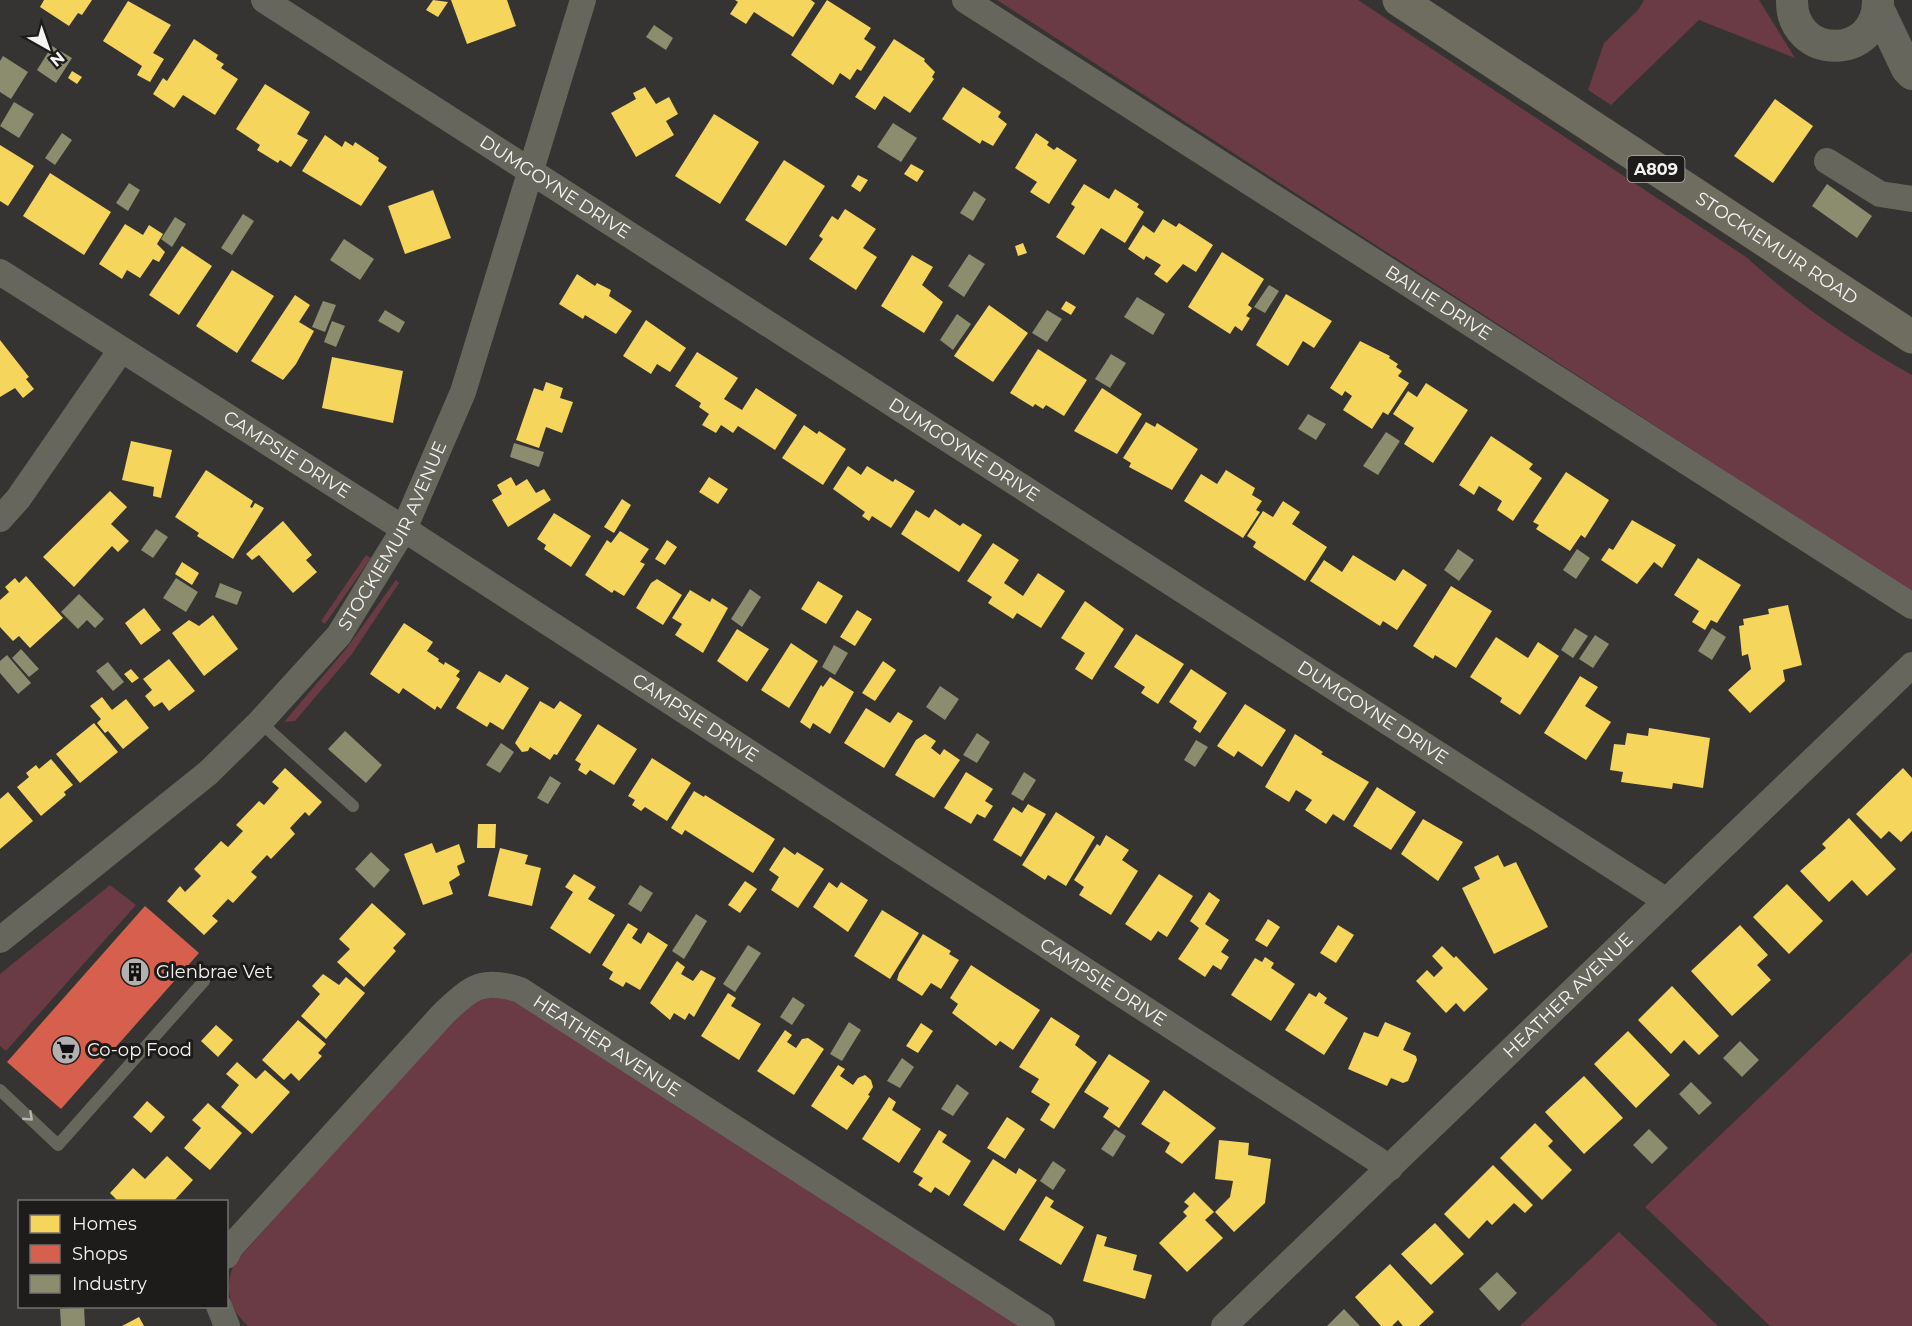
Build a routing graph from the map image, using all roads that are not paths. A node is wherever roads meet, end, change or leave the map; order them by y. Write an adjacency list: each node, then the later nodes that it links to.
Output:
1 (264, 0): 10 (street, DUMGOYNE DRIVE)
2 (583, 0): 10 (street, STOCKIEMUIR AVENUE)
3 (964, 0): 17 (street, BAILIE DRIVE)
4 (1399, 0): 13 (main road, STOCKIEMUIR ROAD / A809)
5 (1791, 1): 7 (street)
6 (1878, 4): 7 (street); 8 (street)
7 (1845, 46): 8 (street)
8 (1909, 72)
9 (1827, 161): 11 (street)
10 (530, 172): 16 (street, STOCKIEMUIR AVENUE); 21 (street, DUMGOYNE DRIVE)
11 (1912, 199)
12 (0, 272): 14 (street, CAMPSIE DRIVE)
13 (1912, 337)
14 (121, 350): 15 (street); 16 (street, CAMPSIE DRIVE)
15 (0, 519)
16 (404, 529): 19 (street, STOCKIEMUIR AVENUE); 25 (street, CAMPSIE DRIVE)
17 (1912, 606)
18 (1912, 665): 21 (street, HEATHER AVENUE)
19 (260, 722): 20 (lane); 22 (street, STOCKIEMUIR AVENUE)
20 (353, 806)
21 (1665, 900): 25 (street, HEATHER AVENUE)
22 (0, 940)
23 (204, 981): 24 (lane, one-way to 23)
24 (0, 1090)
25 (1390, 1168): 30 (street, HEATHER AVENUE)
26 (228, 1253): 29 (street, HEATHER AVENUE)
27 (220, 1308): 28 (street)
28 (227, 1326)
29 (1042, 1326)
30 (1224, 1326)

